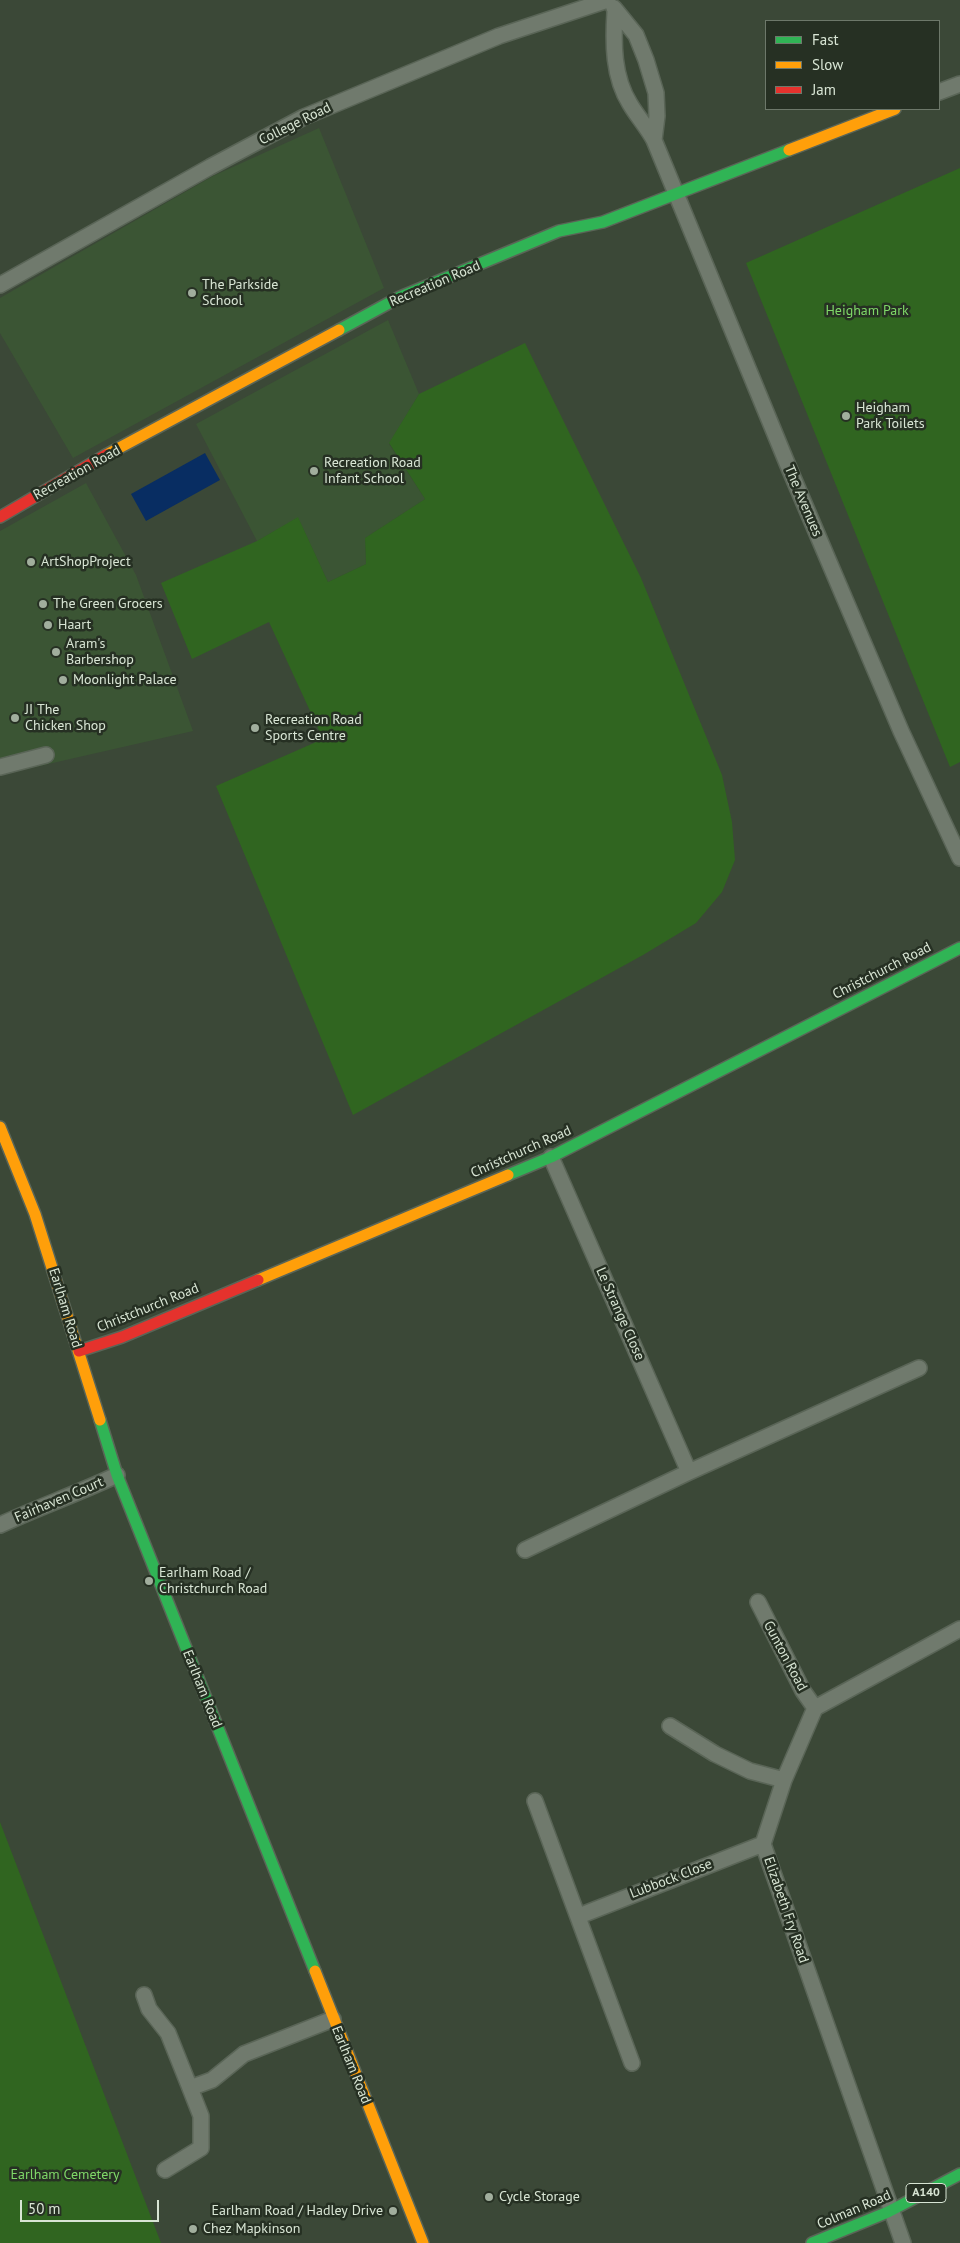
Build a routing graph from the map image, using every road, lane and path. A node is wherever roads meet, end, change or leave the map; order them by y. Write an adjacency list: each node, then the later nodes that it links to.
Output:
1 (611, 4): 5 (street, The Avenues); 5 (street); 7 (street, College Road)
2 (960, 84): 3 (street)
3 (940, 92)
4 (892, 110): 6 (main road, Recreation Road)
5 (654, 140): 6 (street, The Avenues)
6 (677, 193): 8 (main road, Recreation Road); 11 (street, The Avenues)
7 (0, 285)
8 (0, 517)
9 (46, 755): 10 (street)
10 (0, 767)
11 (960, 858)
12 (960, 948): 14 (main road, Christchurch Road)
13 (0, 1127): 15 (main road, Earlham Road)
14 (551, 1157): 15 (main road, Christchurch Road); 17 (street, Le Strange Close)
15 (79, 1351): 18 (main road, Earlham Road)
16 (919, 1368): 17 (street)
17 (689, 1472): 20 (street)
18 (117, 1475): 19 (street, Fairhaven Court); 30 (main road, Earlham Road)
19 (0, 1525)
20 (526, 1550)
21 (758, 1602): 23 (street, Gunton Road)
22 (960, 1630): 23 (street)
23 (816, 1708): 25 (street, Elizabeth Fry Road)
24 (670, 1726): 25 (street)
25 (784, 1780): 27 (street, Elizabeth Fry Road)
26 (535, 1801): 28 (street)
27 (764, 1844): 28 (street, Lubbock Close); 35 (street, Elizabeth Fry Road)
28 (579, 1916): 31 (street)
29 (144, 1995): 32 (street)
30 (333, 2019): 32 (street); 36 (main road, Earlham Road)
31 (632, 2063)
32 (190, 2088): 33 (street)
33 (166, 2170)
34 (960, 2174): 35 (main road, Colman Road / A140)
35 (892, 2211): 37 (main road, Colman Road / A140); 38 (street, Elizabeth Fry Road)
36 (423, 2243)
37 (812, 2243)
38 (903, 2243)

